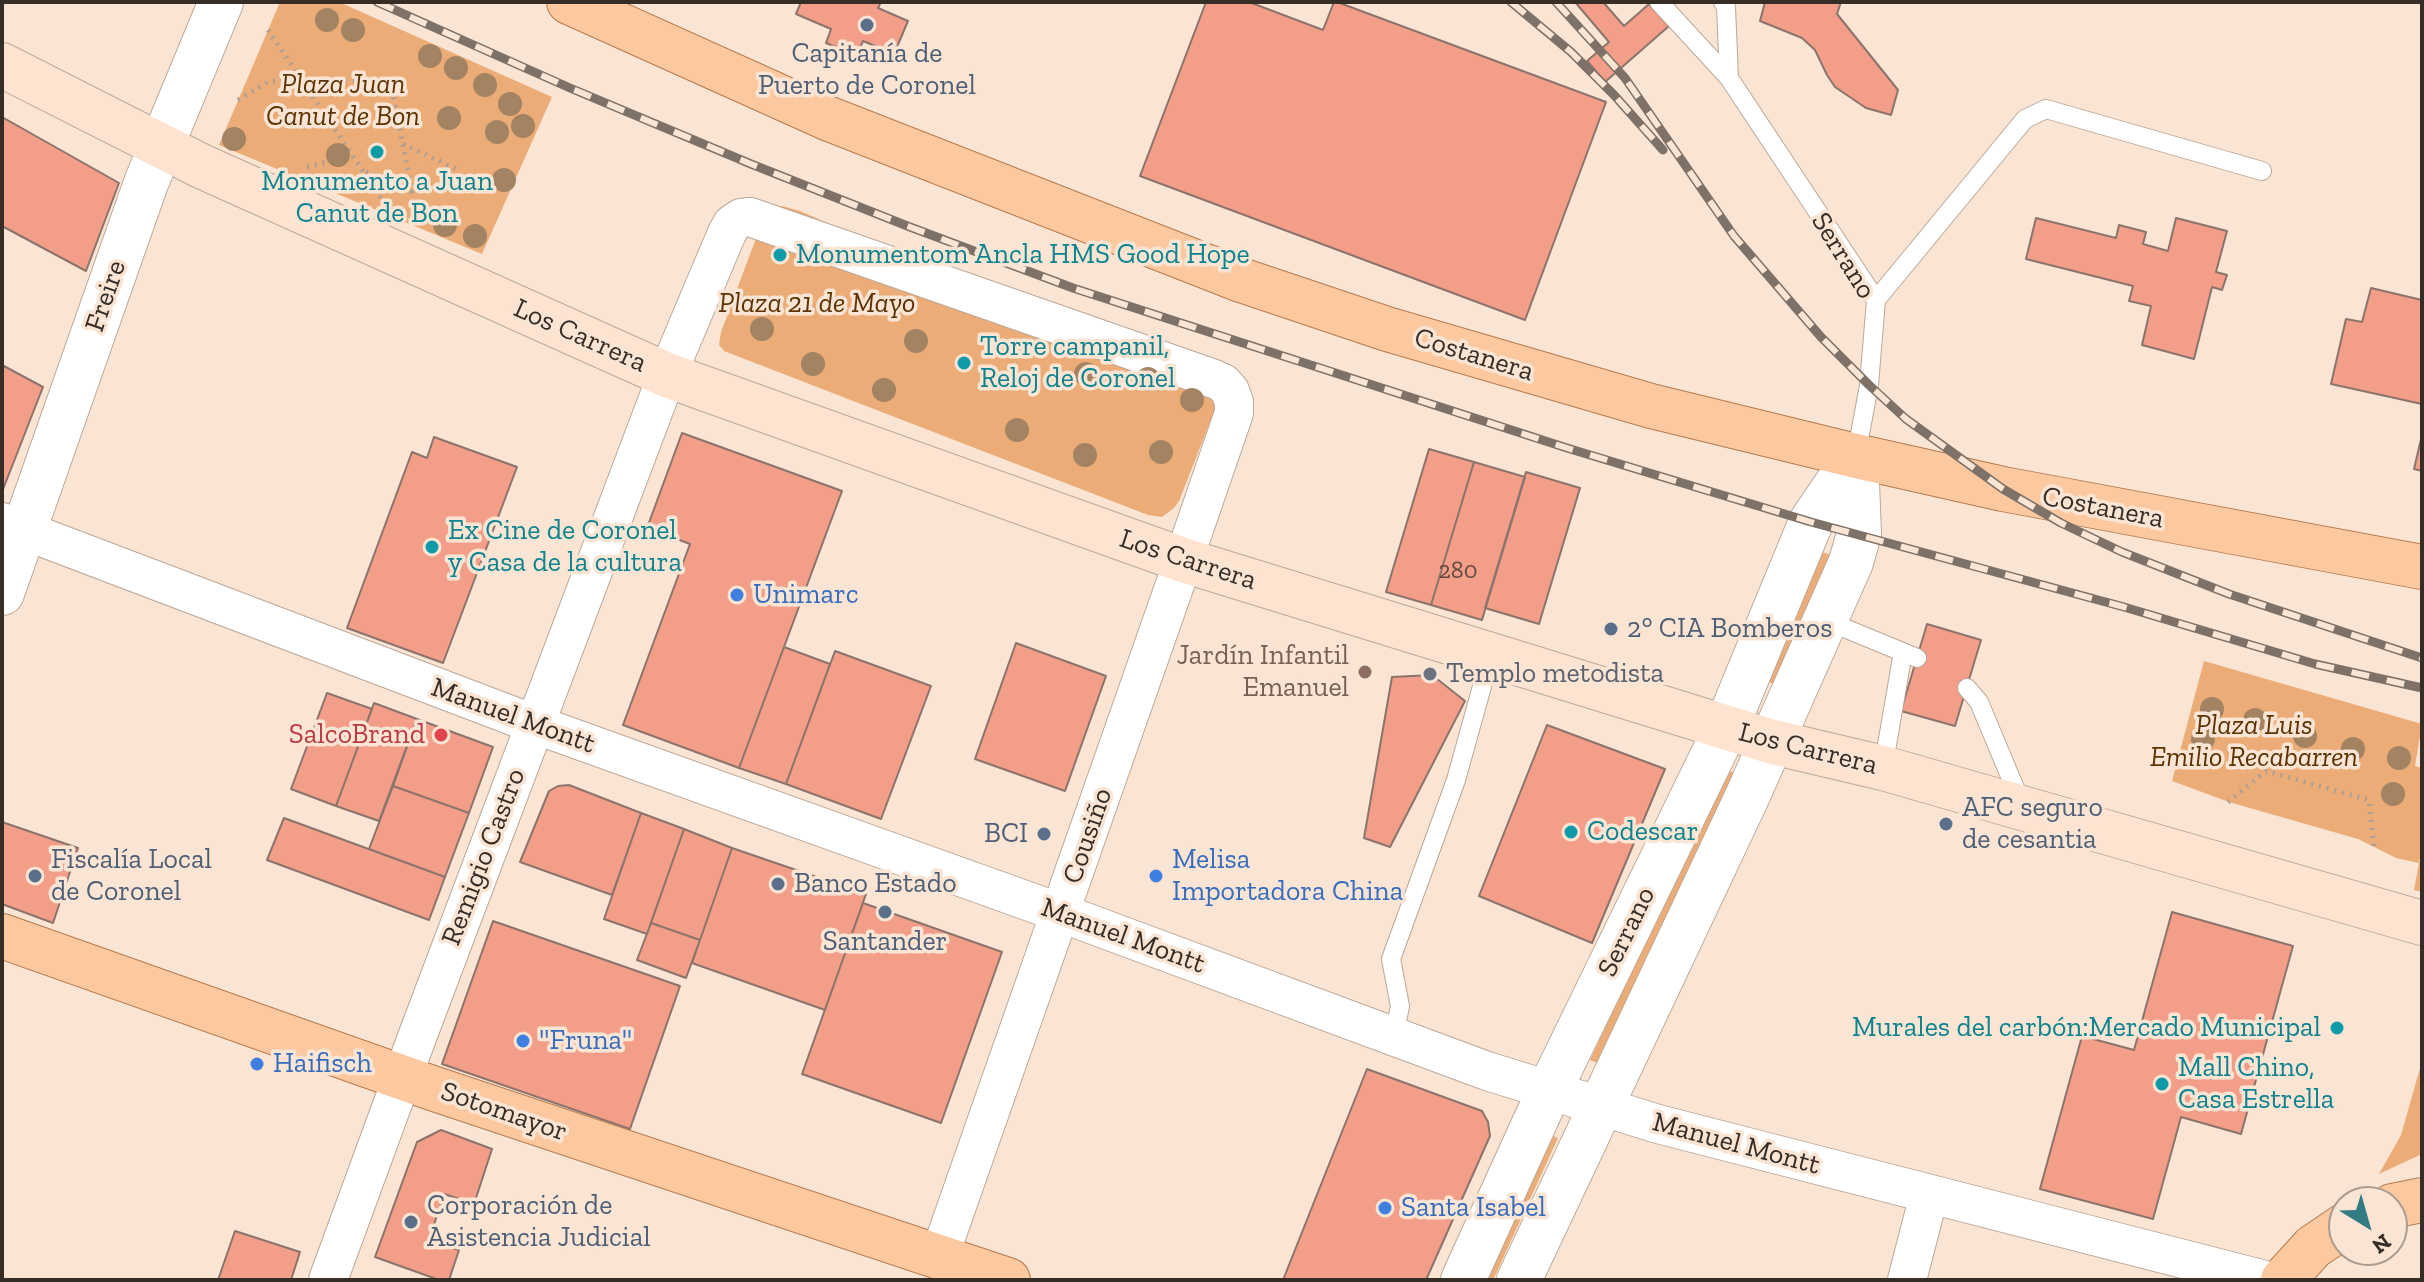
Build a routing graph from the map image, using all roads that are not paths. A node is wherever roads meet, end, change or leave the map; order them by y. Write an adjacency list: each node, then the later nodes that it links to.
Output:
1 (221, 2): 7 (street, Freire)
2 (569, 2): 12 (main road, Costanera)
3 (1659, 2): 6 (lane, Serrano)
4 (1723, 2): 6 (lane)
5 (2, 65): 7 (main road, Los Carrera)
6 (1729, 78): 9 (lane, Serrano)
7 (161, 147): 10 (main road, Los Carrera); 13 (street, Freire)
8 (2262, 171): 9 (lane)
9 (1876, 300): 12 (lane, Serrano)
10 (667, 375): 11 (street, Remigio Castro); 14 (main road, Los Carrera); 20 (street, Remigio Castro)
11 (1230, 391): 14 (street, Cousiño)
12 (1856, 456): 15 (main road, Costanera); 17 (street, Serrano); 21 (street, Serrano)
13 (13, 527): 16 (street, Freire); 20 (street, Manuel Montt)
14 (1183, 560): 18 (main road, Los Carrera); 25 (street, Cousiño)
15 (2422, 567)
16 (2, 593)
17 (1825, 620): 22 (street, Serrano); 23 (lane)
18 (1491, 654): 21 (main road, Los Carrera); 28 (lane)
19 (1967, 688): 24 (lane)
20 (534, 724): 25 (street, Manuel Montt); 29 (street, Remigio Castro)
21 (1726, 728): 22 (main road, Los Carrera); 30 (street, Serrano)
22 (1773, 742): 23 (main road, Los Carrera); 31 (street, Serrano)
23 (1883, 768): 24 (main road, Los Carrera)
24 (2023, 808): 26 (main road, Los Carrera)
25 (1061, 913): 28 (street, Manuel Montt); 34 (street, Cousiño)
26 (2422, 923)
27 (2, 936): 29 (main road, Sotomayor)
28 (1394, 1037): 30 (street, Manuel Montt)
29 (403, 1077): 34 (main road, Sotomayor); 35 (street, Remigio Castro)
30 (1549, 1091): 31 (street, Manuel Montt); 37 (street, Serrano)
31 (1601, 1107): 32 (street, Manuel Montt); 38 (street, Serrano)
32 (1929, 1195): 39 (street); 40 (street, Manuel Montt)
33 (2328, 1237): 41 (main road)
34 (935, 1269): 36 (main road, Sotomayor)
35 (328, 1280)
36 (1008, 1280)
37 (1463, 1280)
38 (1519, 1280)
39 (1907, 1280)
40 (2265, 1280)
41 (2283, 1280)

